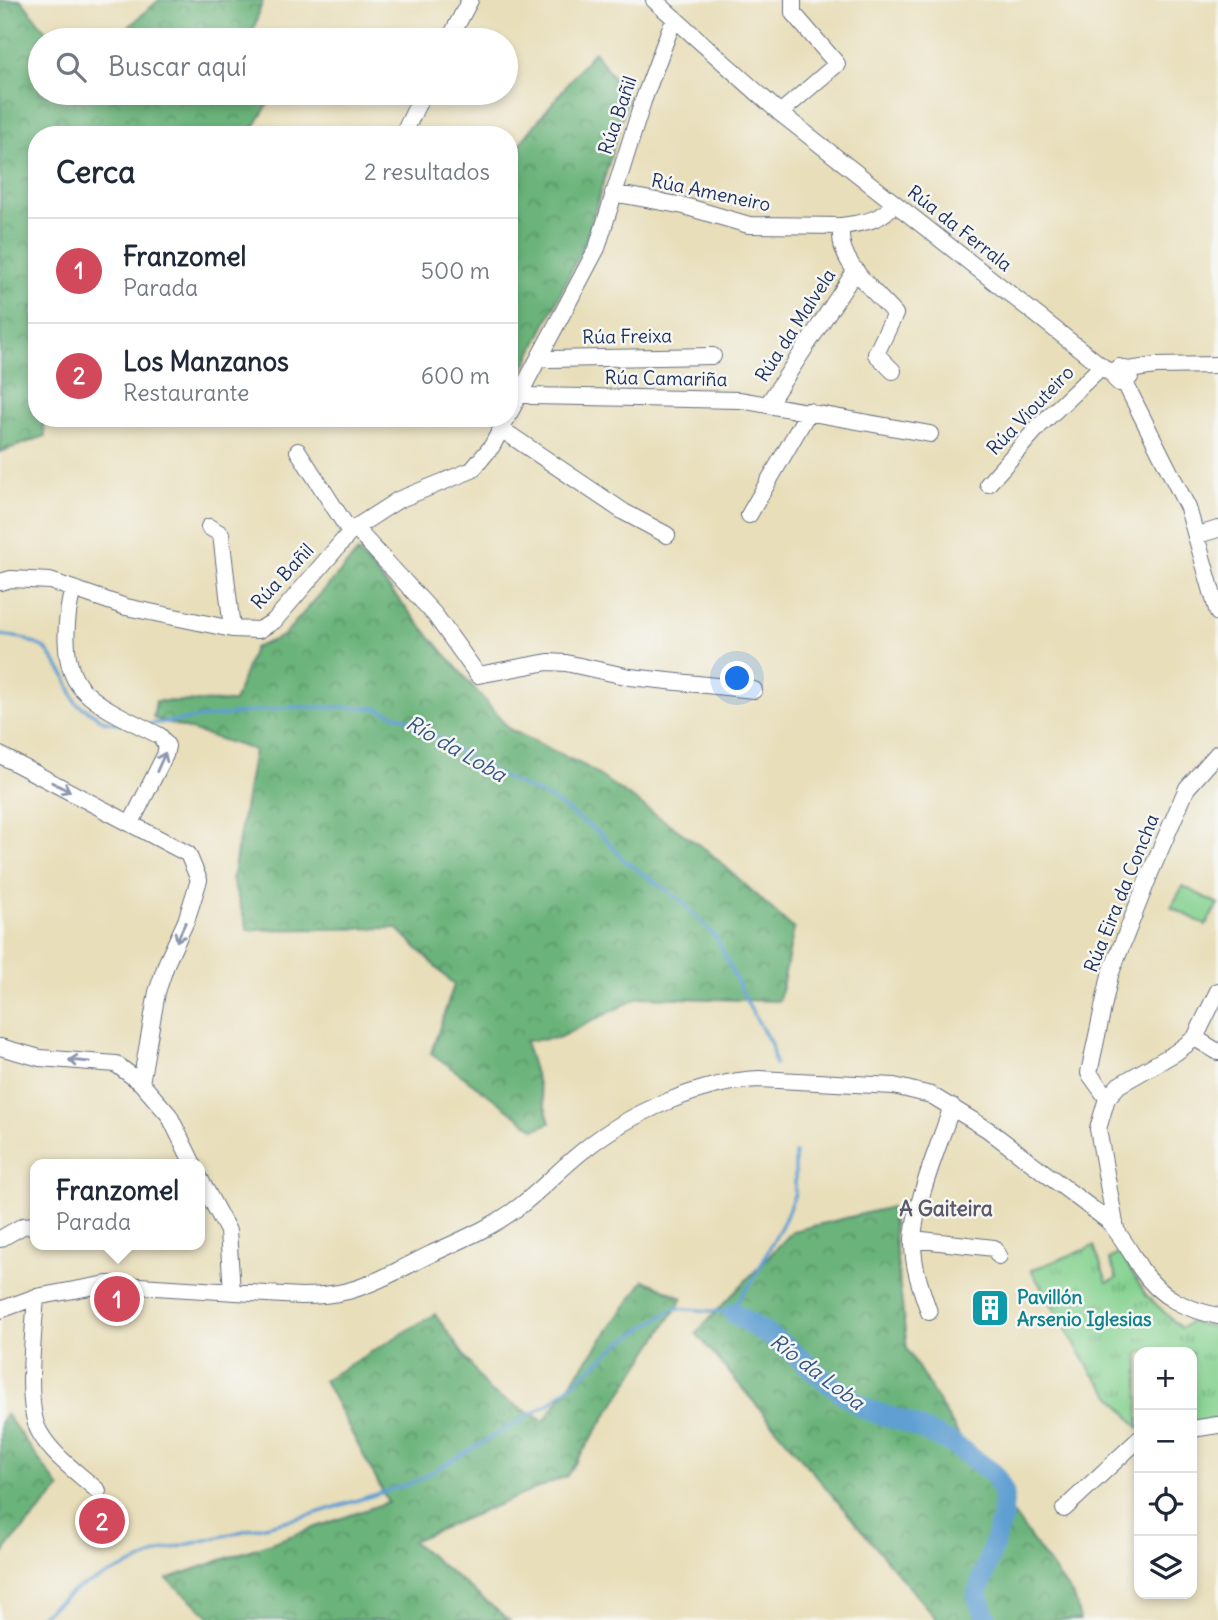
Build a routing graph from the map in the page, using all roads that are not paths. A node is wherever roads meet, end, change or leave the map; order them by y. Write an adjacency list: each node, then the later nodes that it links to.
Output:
1 (470, 0): 5 (street)
2 (654, 0): 4 (street, Rúa da Ferrala)
3 (793, 0): 7 (street)
4 (677, 20): 7 (street, Rúa da Ferrala); 9 (street, Rúa Bañil)
5 (455, 28)
6 (417, 105): 8 (street)
7 (780, 113): 10 (street, Rúa da Ferrala)
8 (407, 126)
9 (613, 193): 11 (street, Rúa Ameneiro); 13 (street, Rúa Bañil)
10 (894, 204): 11 (street); 17 (street, Rúa da Ferrala)
11 (842, 226): 12 (street, Rúa da Malvela)
12 (856, 270): 16 (street, Rúa da Malvela); 20 (street, Rúa da Malvela)
13 (541, 356): 14 (street, Rúa Freixa); 18 (street, Rúa Bañil)
14 (713, 356)
15 (1218, 365): 17 (street)
16 (893, 371)
17 (1117, 373): 26 (street, Rúa Viouteiro); 32 (street)
18 (521, 393): 19 (street, Rúa Bañil); 20 (street, Rúa Camariña)
19 (518, 399)
20 (768, 404): 21 (street, Rúa Camariña)
21 (809, 411): 24 (street, Rúa Camariña); 27 (street)
22 (503, 427): 30 (street, Rúa Bañil)
23 (514, 427): 31 (street)
24 (930, 434)
25 (298, 451): 30 (street)
26 (988, 484)
27 (749, 515)
28 (209, 527): 36 (street)
29 (1218, 529): 32 (street)
30 (353, 530): 36 (street, Rúa Bañil); 37 (street)
31 (667, 535)
32 (1198, 535): 35 (street)
33 (0, 582): 34 (street, Rúa Bañil)
34 (73, 589): 36 (street, Rúa Bañil); 40 (street, one-way to 34)
35 (1218, 613)
36 (232, 629)
37 (754, 690)
38 (1218, 753): 46 (street, Rúa Eira da Concha)
39 (0, 755): 40 (street, one-way to 40)
40 (131, 823): 45 (street, one-way to 45)
41 (1218, 991): 42 (street)
42 (1195, 1038): 44 (street); 46 (street)
43 (0, 1047): 45 (street, one-way to 43)
44 (1218, 1052)
45 (141, 1083): 48 (street)
46 (1107, 1098): 51 (street)
47 (952, 1106): 51 (street); 53 (street); 55 (street)
48 (191, 1159)
49 (205, 1188): 55 (street)
50 (30, 1225): 52 (street)
51 (1116, 1229): 59 (street)
52 (0, 1238)
53 (913, 1239): 54 (street); 58 (street)
54 (999, 1256)
55 (232, 1292): 56 (street)
56 (36, 1297): 57 (street); 63 (street)
57 (0, 1310)
58 (929, 1312)
59 (1218, 1316)
60 (1218, 1425): 61 (street)
61 (1197, 1428)
62 (1134, 1444): 64 (street)
63 (98, 1491)
64 (1064, 1509)

